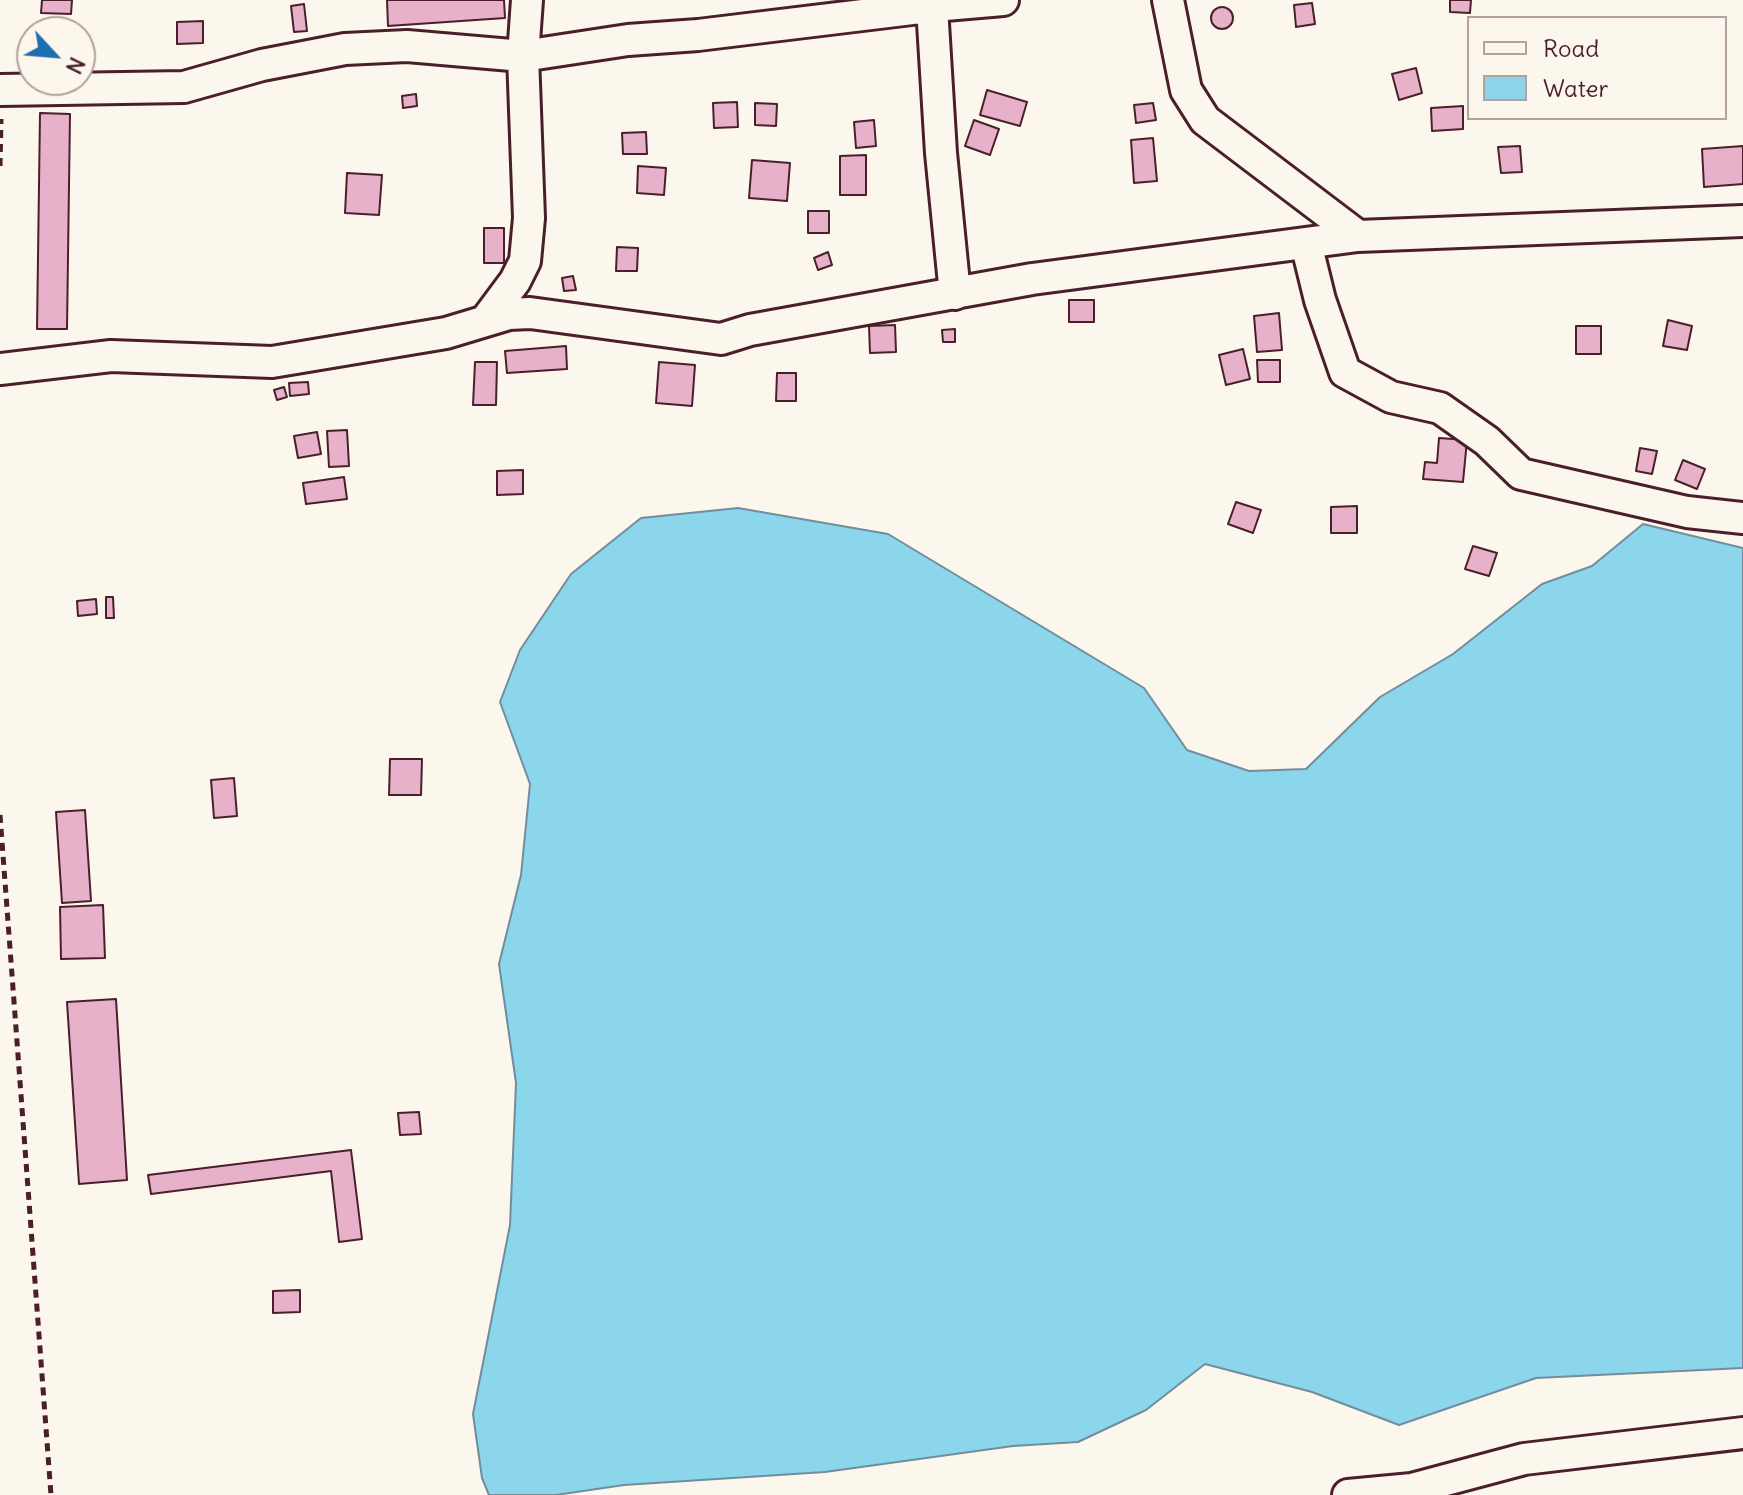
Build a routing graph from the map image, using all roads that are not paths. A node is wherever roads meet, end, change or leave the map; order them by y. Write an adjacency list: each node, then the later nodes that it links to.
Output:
1 (527, 0): 5 (street)
2 (1003, 0): 4 (street)
3 (1168, 0): 8 (street)
4 (941, 4): 5 (street); 10 (street)
5 (523, 56): 6 (street); 11 (street)
6 (1, 89)
7 (1743, 221): 8 (street)
8 (1358, 236): 9 (street)
9 (1306, 243): 10 (street); 13 (street)
10 (955, 294): 11 (street)
11 (486, 320): 12 (street)
12 (0, 369)
13 (1743, 518)
14 (1743, 1433): 15 (street)
15 (1348, 1495)

